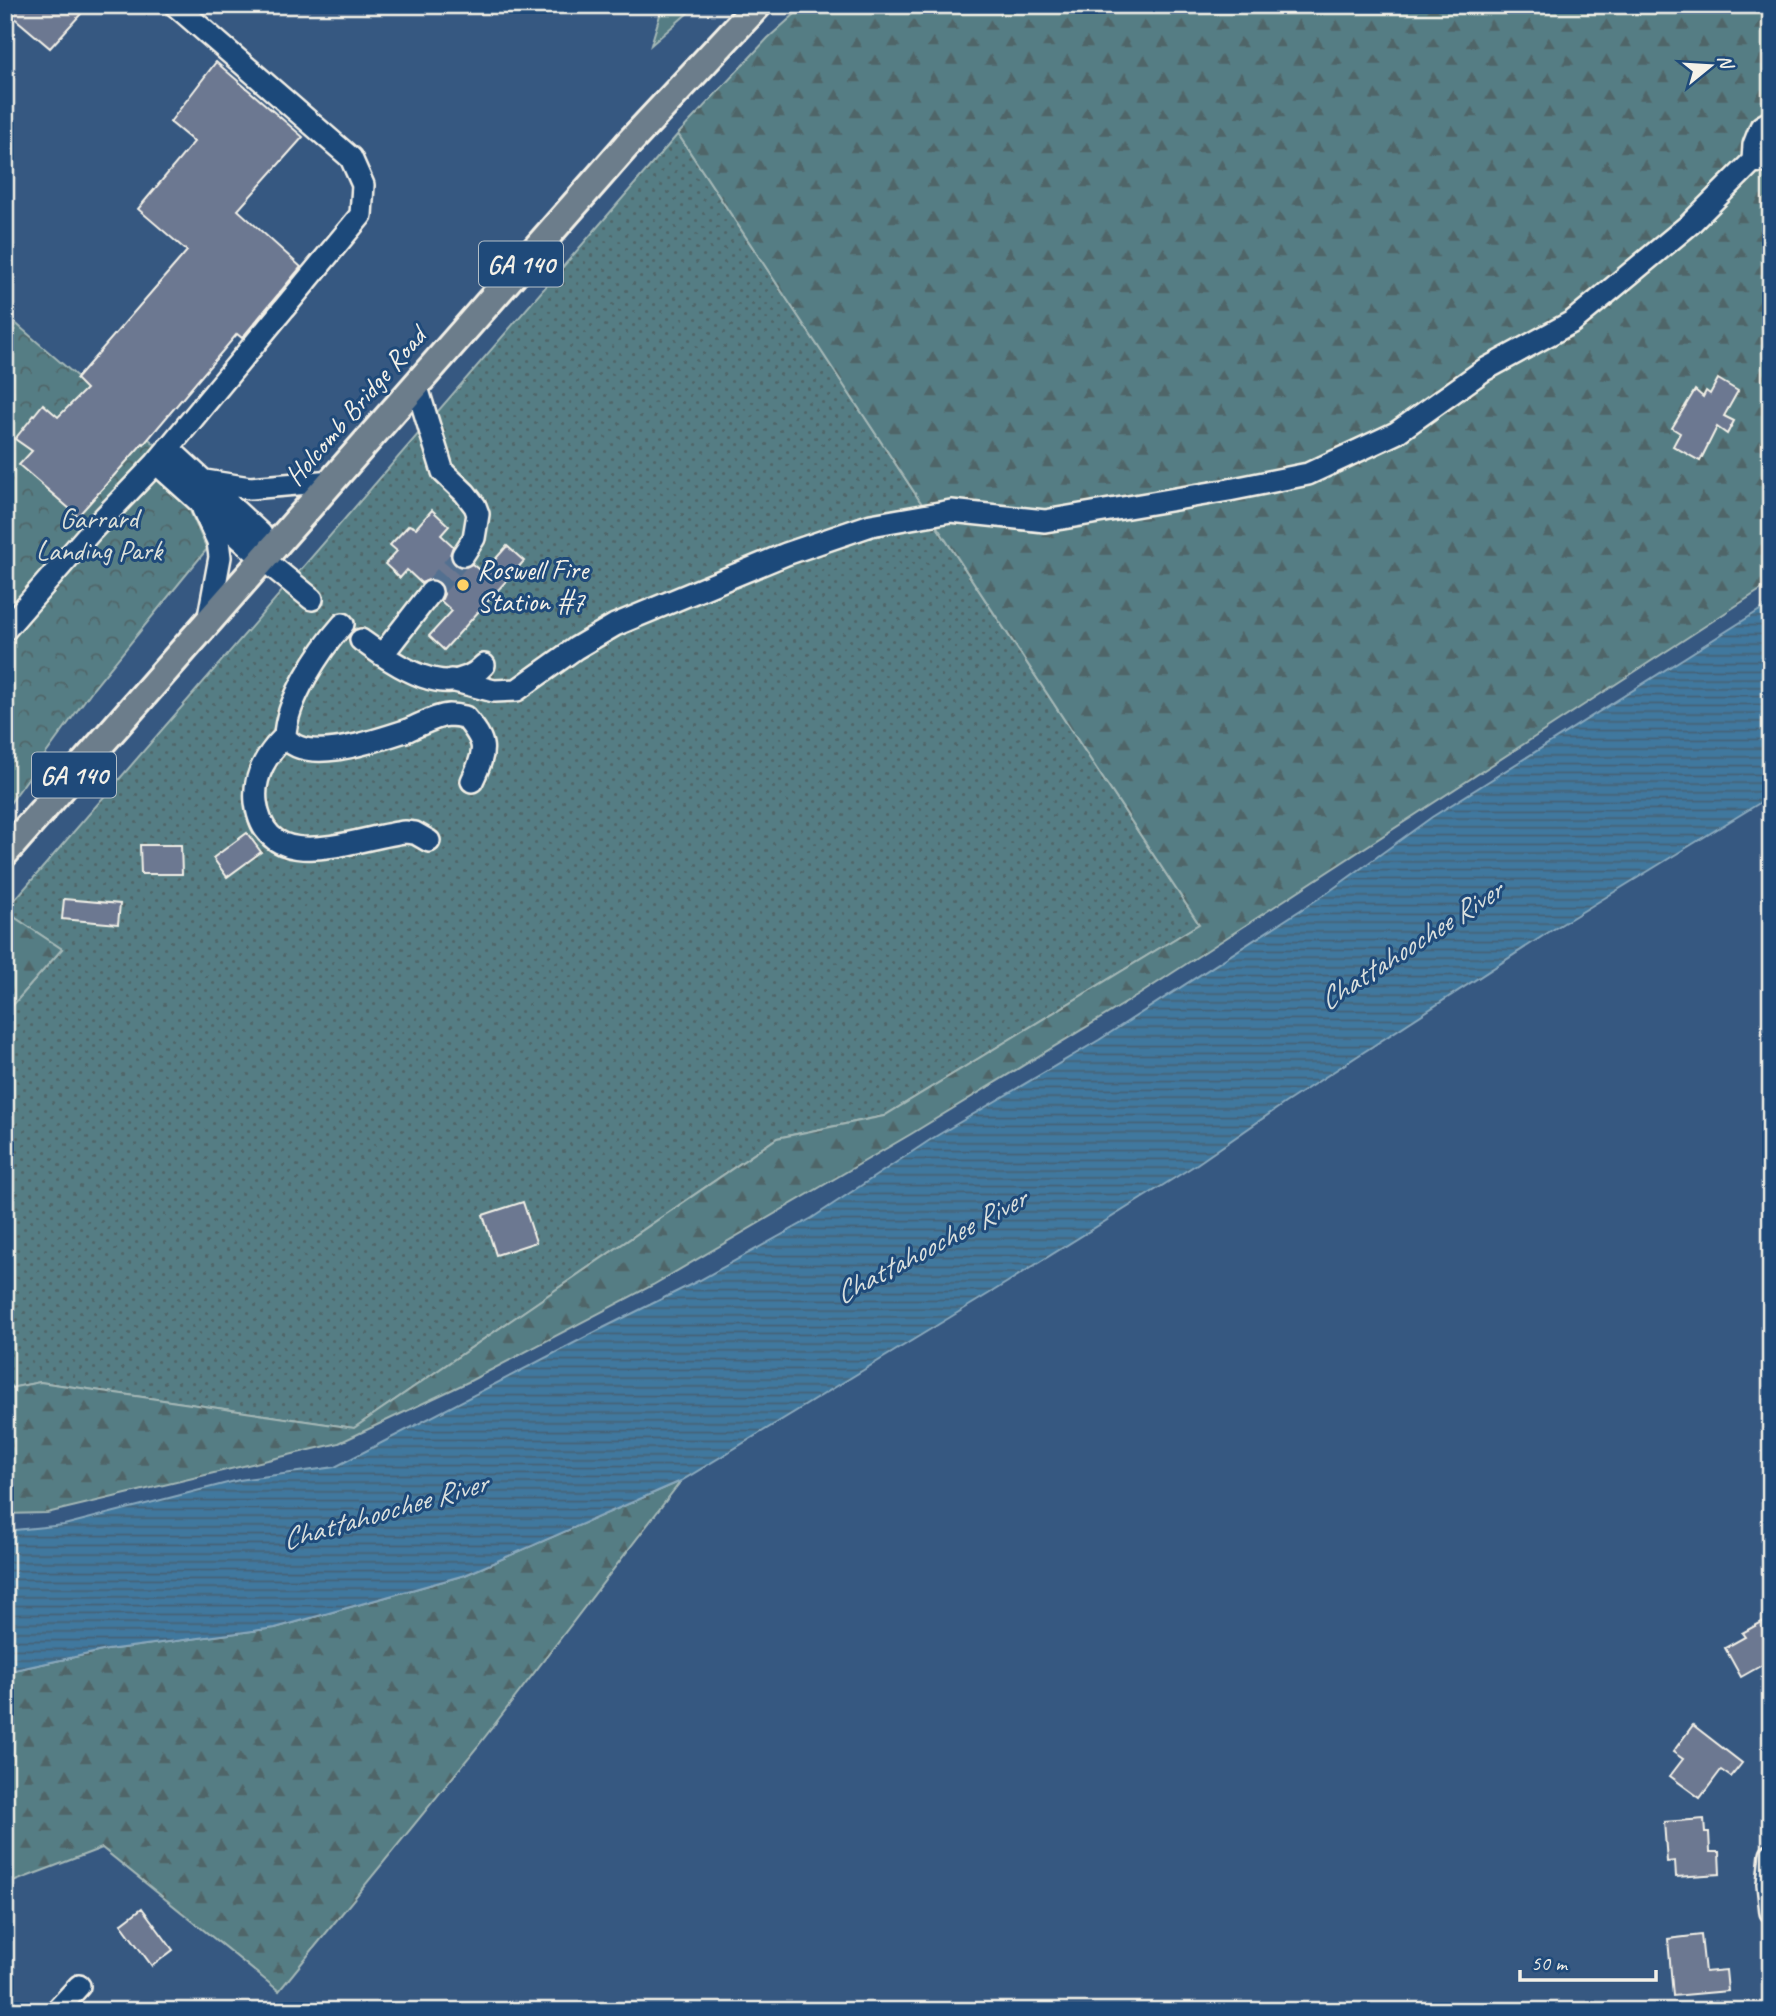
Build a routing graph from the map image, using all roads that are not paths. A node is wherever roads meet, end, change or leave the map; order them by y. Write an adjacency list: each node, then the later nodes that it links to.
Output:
1 (175, 5): 6 (street)
2 (758, 5): 5 (main road, Holcomb Bridge Road / GA 140)
3 (1771, 121): 4 (street)
4 (1762, 162): 19 (street)
5 (416, 384): 7 (main road, Holcomb Bridge Road / GA 140); 9 (street)
6 (162, 455): 8 (street); 15 (street)
7 (332, 481): 8 (street); 10 (main road, Holcomb Bridge Road / GA 140)
8 (202, 491): 10 (street); 13 (street)
9 (463, 555)
10 (263, 559): 12 (street); 13 (main road, Holcomb Bridge Road / GA 140)
11 (431, 592): 17 (street)
12 (312, 599)
13 (208, 622): 23 (main road, Holcomb Bridge Road / GA 140)
14 (343, 625): 20 (street)
15 (5, 630)
16 (361, 639): 17 (street)
17 (382, 654): 19 (street)
18 (484, 665): 19 (street)
19 (451, 680)
20 (285, 736): 21 (street); 22 (street)
21 (472, 781)
22 (429, 841)
23 (5, 853)
24 (1771, 1856): 25 (street)
25 (1771, 1912)
26 (79, 1986): 27 (street)
27 (56, 2011)

